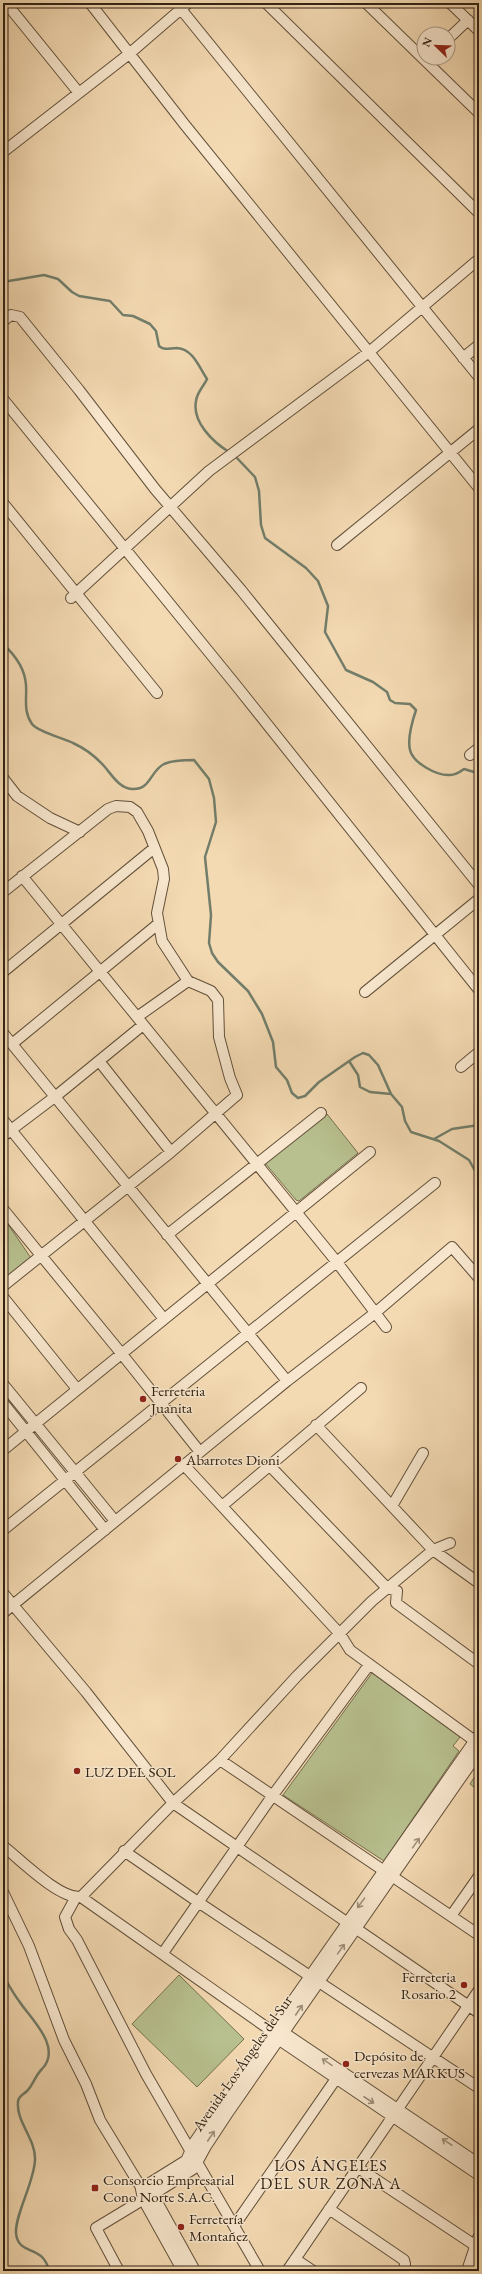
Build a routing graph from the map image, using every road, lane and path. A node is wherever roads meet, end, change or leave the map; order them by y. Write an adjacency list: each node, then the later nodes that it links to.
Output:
1 (6, 3): 13 (street)
2 (90, 3): 11 (street)
3 (266, 3): 16 (street)
4 (366, 3): 10 (street)
5 (450, 3): 7 (street)
6 (181, 5): 11 (street); 18 (street)
7 (468, 20): 8 (street); 9 (street)
8 (456, 31)
9 (479, 31)
10 (416, 50)
11 (129, 54): 13 (street); 21 (street)
12 (433, 66): 14 (street)
13 (79, 93): 15 (street)
14 (479, 113)
15 (3, 152)
16 (479, 213)
17 (479, 259): 18 (street)
18 (422, 307): 21 (street); 22 (street)
19 (3, 322): 29 (street)
20 (479, 345): 22 (street)
21 (369, 352): 26 (street); 29 (street)
22 (464, 358): 23 (street)
23 (479, 377)
24 (3, 399): 31 (street)
25 (479, 429): 26 (street)
26 (451, 453): 27 (street); 30 (street)
27 (479, 488)
28 (3, 503): 32 (street)
29 (170, 507): 31 (street); 40 (street)
30 (337, 545)
31 (125, 549): 32 (street); 45 (street)
32 (73, 596): 33 (street)
33 (157, 693)
34 (479, 748): 35 (street)
35 (470, 755)
36 (3, 778): 37 (street)
37 (80, 832): 38 (street); 39 (street)
38 (153, 849): 43 (street); 44 (street)
39 (22, 876): 41 (street); 43 (street)
40 (479, 885)
41 (4, 890)
42 (479, 899): 45 (street)
43 (61, 923): 46 (street); 47 (street)
44 (158, 924): 46 (street); 48 (street)
45 (435, 935): 49 (street); 50 (street)
46 (99, 971): 51 (street); 53 (street)
47 (3, 972)
48 (188, 981): 51 (street); 59 (street)
49 (479, 990)
50 (364, 992)
51 (140, 1021): 55 (street); 59 (street)
52 (3, 1033): 53 (street)
53 (12, 1044): 57 (street)
54 (479, 1052): 56 (street)
55 (99, 1061): 57 (street); 62 (street)
56 (461, 1067)
57 (56, 1096): 61 (street); 66 (street)
58 (321, 1113): 64 (street)
59 (215, 1114): 62 (street); 64 (street)
60 (3, 1120): 61 (street)
61 (7, 1133): 69 (street)
62 (171, 1152): 66 (street)
63 (370, 1152): 68 (street)
64 (256, 1163): 68 (street); 70 (street)
65 (434, 1182): 72 (street)
66 (127, 1186): 69 (street); 70 (street)
67 (3, 1209): 71 (street)
68 (296, 1213): 72 (street); 74 (street)
69 (84, 1219): 71 (street); 78 (street)
70 (167, 1235): 74 (street)
71 (41, 1255): 75 (street); 81 (street)
72 (336, 1261): 77 (street); 80 (street)
73 (479, 1278): 77 (street)
74 (208, 1284): 78 (street); 80 (street)
75 (3, 1286)
76 (3, 1297): 85 (street)
77 (375, 1313): 79 (street); 82 (street)
78 (164, 1319): 81 (street)
79 (386, 1327)
80 (248, 1332): 82 (street); 86 (street)
81 (121, 1353): 85 (street); 86 (street)
82 (287, 1381): 92 (street)
83 (3, 1384): 88 (street)
84 (361, 1388): 89 (street)
85 (77, 1389): 88 (street)
86 (161, 1402): 92 (street); 96 (street)
87 (3, 1403): 90 (street)
88 (36, 1424): 90 (street); 96 (street)
89 (316, 1425): 95 (street); 99 (street)
90 (26, 1432): 91 (street); 97 (street)
91 (3, 1450)
92 (200, 1452): 94 (street)
93 (423, 1453): 99 (street)
94 (184, 1465): 98 (street); 100 (street)
95 (269, 1465): 98 (street); 106 (street)
96 (76, 1472): 97 (street); 100 (street)
97 (66, 1480): 101 (street); 102 (street)
98 (222, 1506): 110 (street)
99 (392, 1506): 104 (street)
100 (115, 1521): 102 (street)
101 (3, 1530)
102 (105, 1530): 108 (street)
103 (450, 1543): 104 (street)
104 (433, 1550): 105 (street); 106 (street)
105 (479, 1583)
106 (386, 1588): 110 (street); 111 (street)
107 (3, 1592): 108 (street)
108 (13, 1605): 109 (street); 116 (street)
109 (3, 1613)
110 (340, 1634): 112 (street); 114 (street)
111 (479, 1664)
112 (369, 1665): 113 (street); 115 (street)
113 (478, 1743): 120 (street)
114 (220, 1760): 115 (street); 116 (street)
115 (273, 1795): 118 (street); 120 (street)
116 (173, 1803): 118 (street); 119 (street)
117 (3, 1846): 123 (street)
118 (236, 1848): 124 (street); 126 (street)
119 (124, 1851): 123 (street); 124 (street)
120 (388, 1874): 125 (street); 126 (street, Avenida Los Ángeles del Sur)
121 (479, 1876): 125 (street)
122 (3, 1892): 142 (street)
123 (79, 1897): 128 (street); 138 (street)
124 (198, 1902): 128 (street); 129 (street)
125 (451, 1916): 127 (street)
126 (351, 1926): 129 (street, Avenida Los Ángeles del Sur); 131 (street)
127 (479, 1936)
128 (163, 1953): 133 (street)
129 (315, 1978): 133 (street, Avenida Los Ángeles del Sur); 134 (street)
130 (479, 1990): 131 (street)
131 (468, 2006): 132 (street); 134 (street)
132 (479, 2013)
133 (278, 2034): 135 (street); 138 (street, Avenida Los Ángeles del Sur)
134 (433, 2057): 136 (street); 137 (street)
135 (339, 2075): 137 (street); 144 (street)
136 (479, 2088)
137 (395, 2113): 139 (street, one-way to 137); 140 (street); 141 (street)
138 (194, 2157): 142 (street, Avenida Los Ángeles del Sur); 144 (street)
139 (479, 2164)
140 (357, 2167): 143 (street); 145 (street)
141 (479, 2175)
142 (146, 2194): 147 (street); 148 (street); 149 (street)
143 (329, 2210): 146 (street); 153 (street)
144 (234, 2226): 150 (street)
145 (477, 2242): 154 (street)
146 (295, 2259): 151 (street); 152 (street)
147 (119, 2271)
148 (184, 2271)
149 (194, 2271)
150 (260, 2271)
151 (287, 2271)
152 (313, 2271)
153 (404, 2271)
154 (468, 2271)

